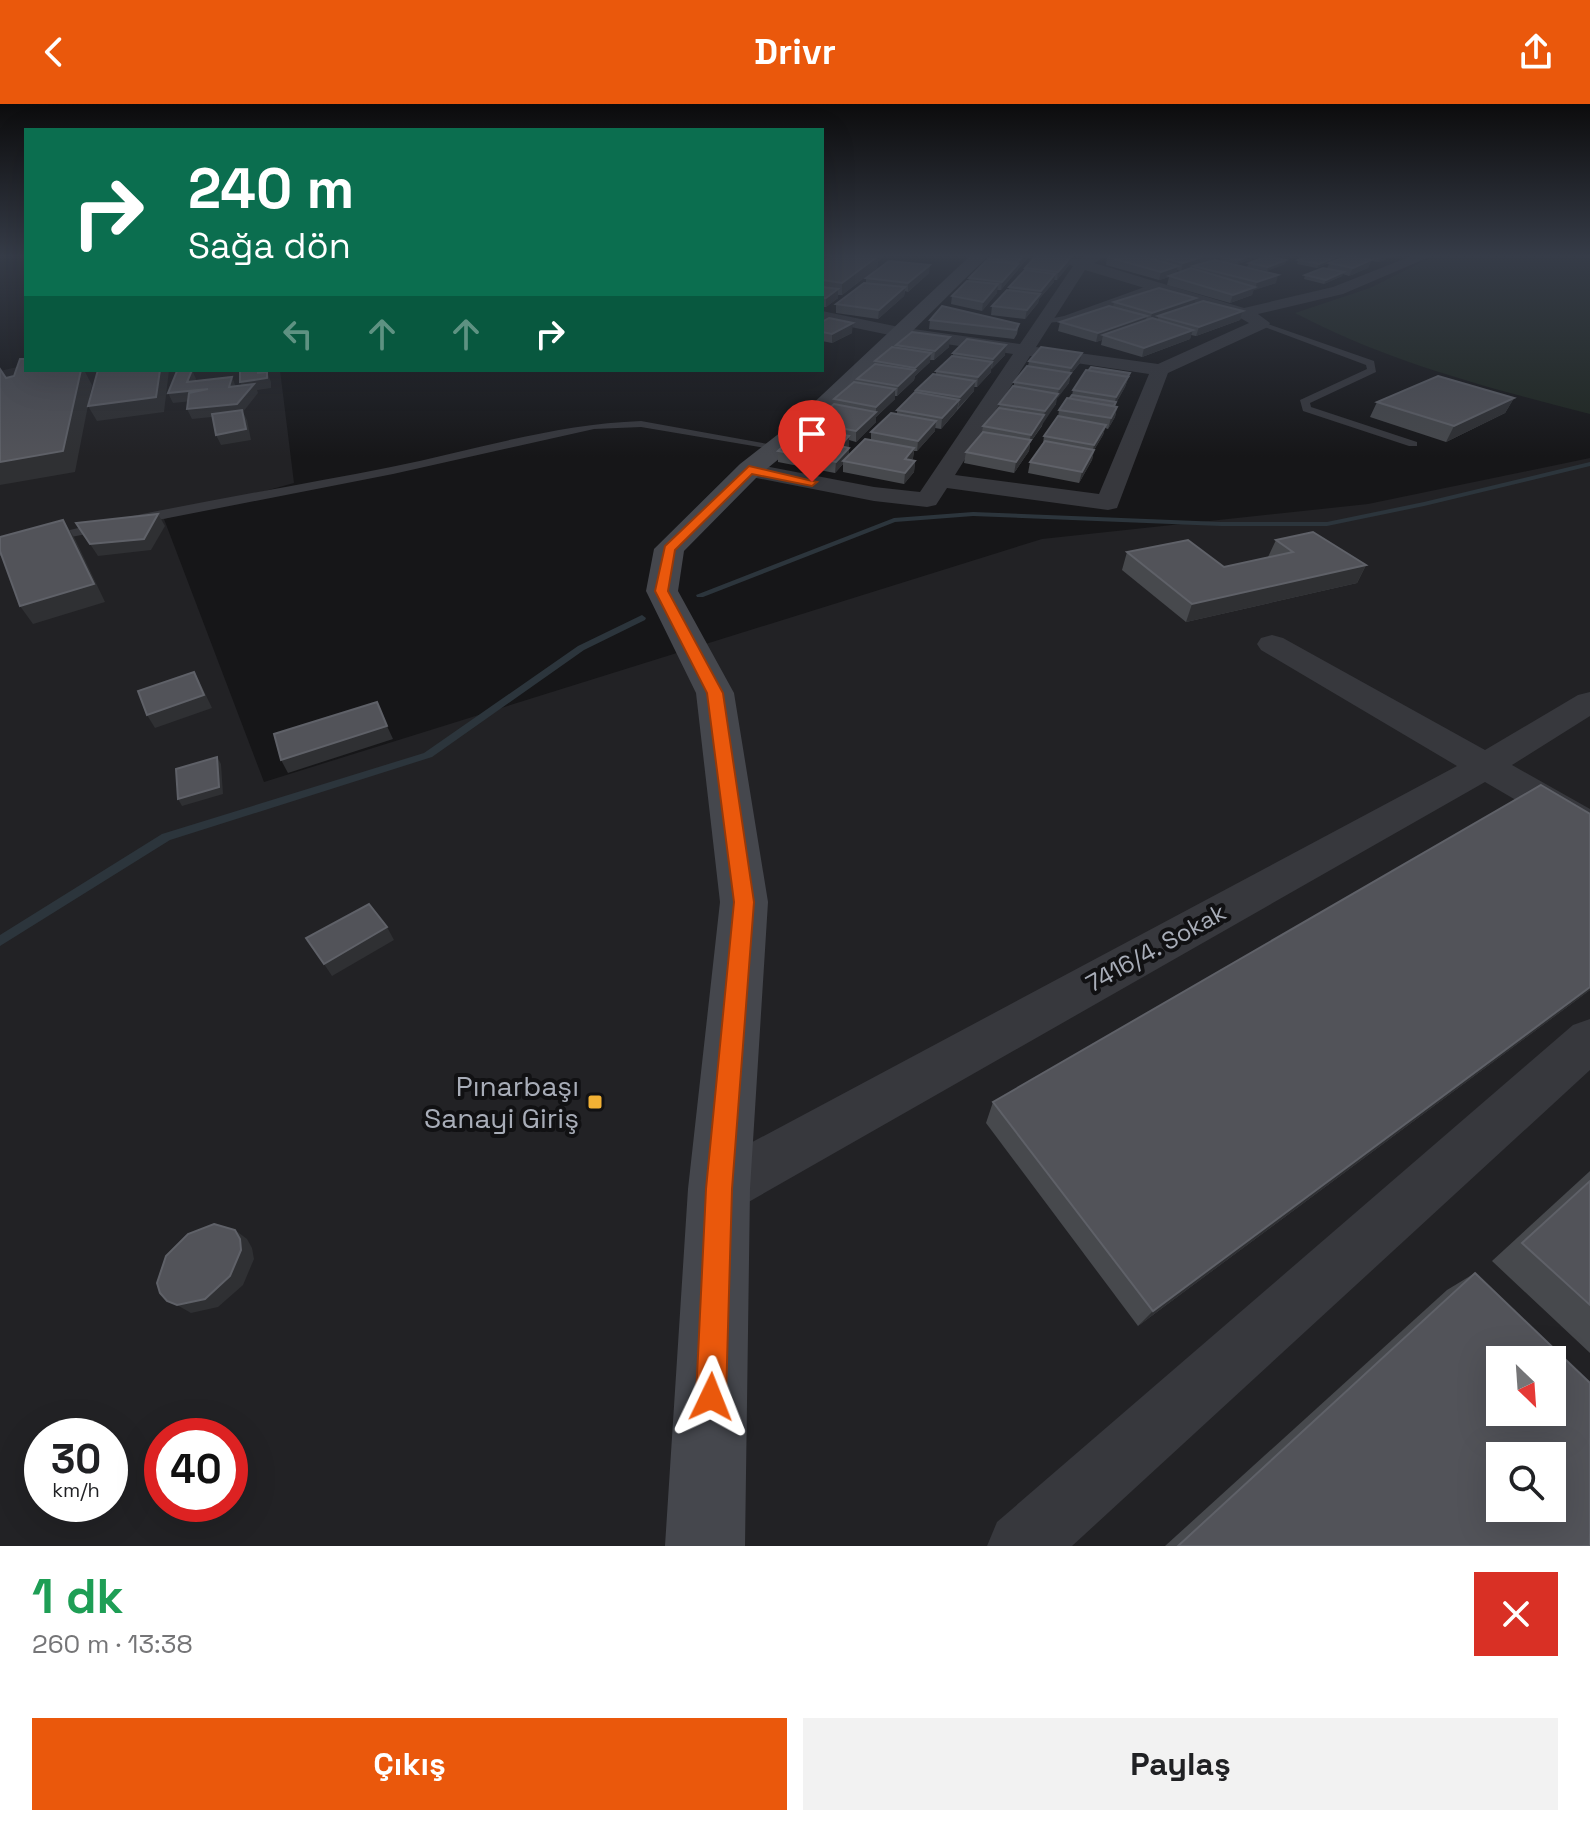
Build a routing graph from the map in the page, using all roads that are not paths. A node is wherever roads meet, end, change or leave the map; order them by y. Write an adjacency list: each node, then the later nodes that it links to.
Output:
1 (852, 322): 6 (street)
2 (914, 322): 6 (street)
3 (1040, 322): 7 (street)
4 (1057, 322): 7 (lane)
5 (1262, 323): 8 (street); 9 (lane)
6 (899, 332): 7 (street); 10 (street)
7 (1030, 334): 8 (street); 11 (street)
8 (1160, 370): 11 (street)
9 (1413, 444)
10 (764, 458): 11 (street); 12 (lane); 18 (street)
11 (940, 480)
12 (0, 552)
13 (1272, 644): 15 (street)
14 (1590, 702): 15 (street, 7416/4. Sokak)
15 (1485, 766): 16 (street); 18 (street, 7416/4. Sokak)
16 (1590, 826)
17 (1590, 1040): 20 (street)
18 (719, 1189): 19 (street)
19 (705, 1546)
20 (1021, 1546)

